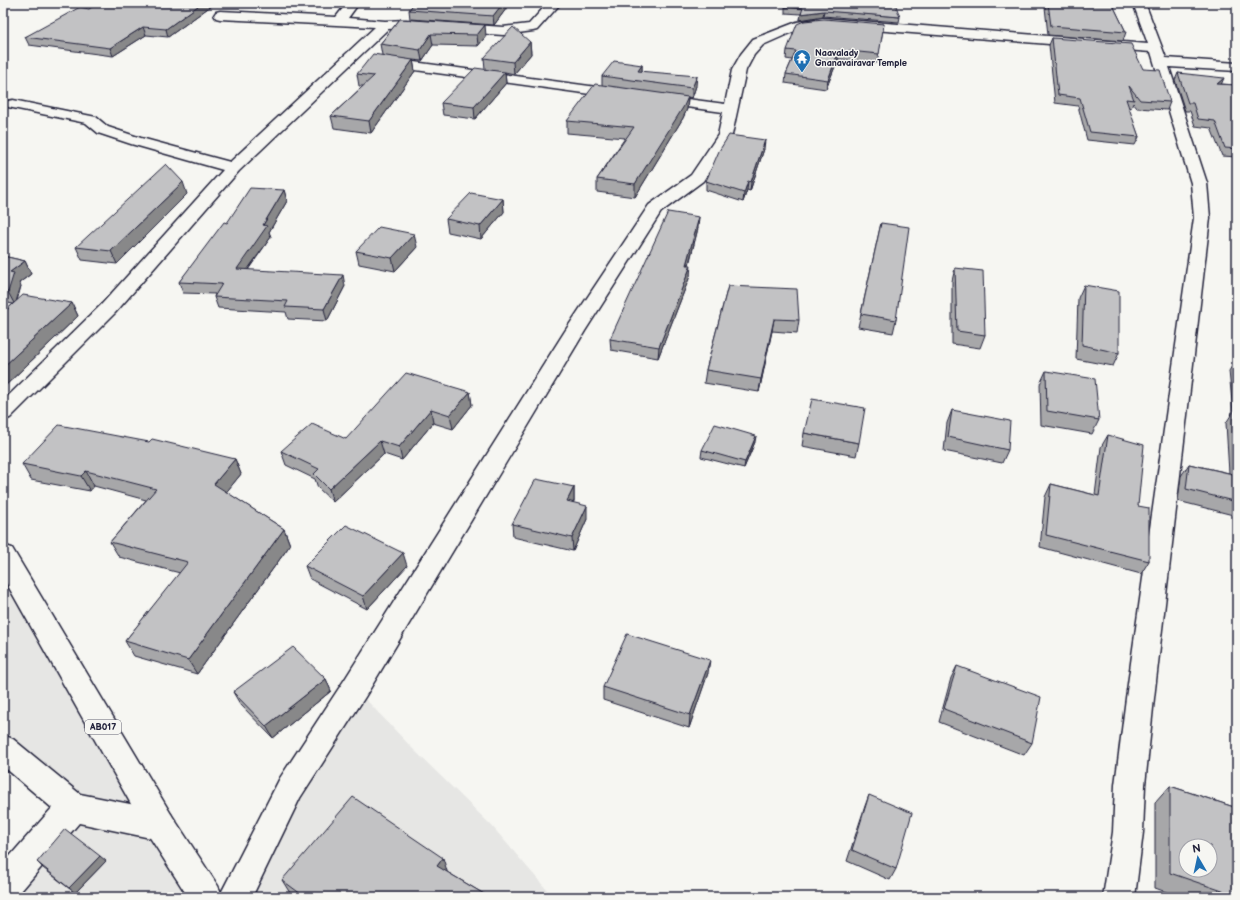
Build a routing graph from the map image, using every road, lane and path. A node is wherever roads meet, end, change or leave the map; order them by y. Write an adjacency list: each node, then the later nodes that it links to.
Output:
1 (353, 3): 5 (street)
2 (555, 3): 6 (street)
3 (1139, 3): 7 (street)
4 (220, 15): 5 (street)
5 (340, 21): 6 (street)
6 (385, 25): 8 (street)
7 (1158, 55): 9 (street); 11 (street); 21 (street)
8 (351, 57): 11 (street); 12 (street)
9 (1237, 66)
10 (13, 104): 12 (street)
11 (730, 109): 20 (street)
12 (233, 168): 13 (street)
13 (3, 413)
14 (3, 555): 17 (street, AB017)
15 (3, 748): 16 (street)
16 (73, 807): 17 (street); 18 (street)
17 (160, 825): 19 (street, AB017)
18 (3, 888)
19 (208, 897)
20 (235, 897)
21 (1119, 897)

